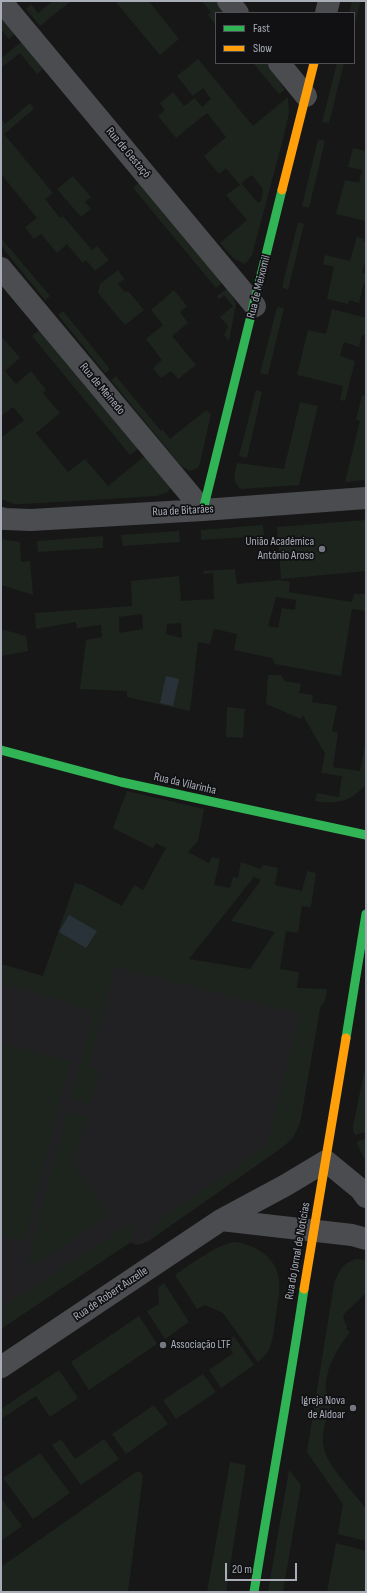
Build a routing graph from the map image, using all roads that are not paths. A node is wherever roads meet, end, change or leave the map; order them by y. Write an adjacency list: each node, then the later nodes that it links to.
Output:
1 (1, 1): 10 (street, Rua de Gestaçô)
2 (228, 1): 4 (street)
3 (329, 1): 5 (street)
4 (237, 12)
5 (326, 12)
6 (280, 64): 8 (street)
7 (314, 64): 8 (street, Rua de Meixomil)
8 (306, 96): 10 (street, Rua de Meixomil)
9 (1, 268): 12 (street, Rua de Meinedo)
10 (255, 306): 12 (street, Rua de Meixomil)
11 (366, 498): 12 (street, Rua de Bitarães)
12 (203, 510): 13 (street, Rua de Bitarães)
13 (1, 518)
14 (1, 750): 15 (street, Rua da Vilarinha)
15 (366, 835)
16 (366, 914): 17 (street, Rua do Jornal de Notícias)
17 (326, 1161): 18 (street); 19 (street, Rua de Robert Auzelle); 20 (street, Rua do Jornal de Notícias)
18 (366, 1197)
19 (221, 1220): 20 (street); 22 (street, Rua de Robert Auzelle)
20 (313, 1230): 21 (street); 23 (street, Rua do Jornal de Notícias)
21 (366, 1239)
22 (1, 1367)
23 (254, 1592)

